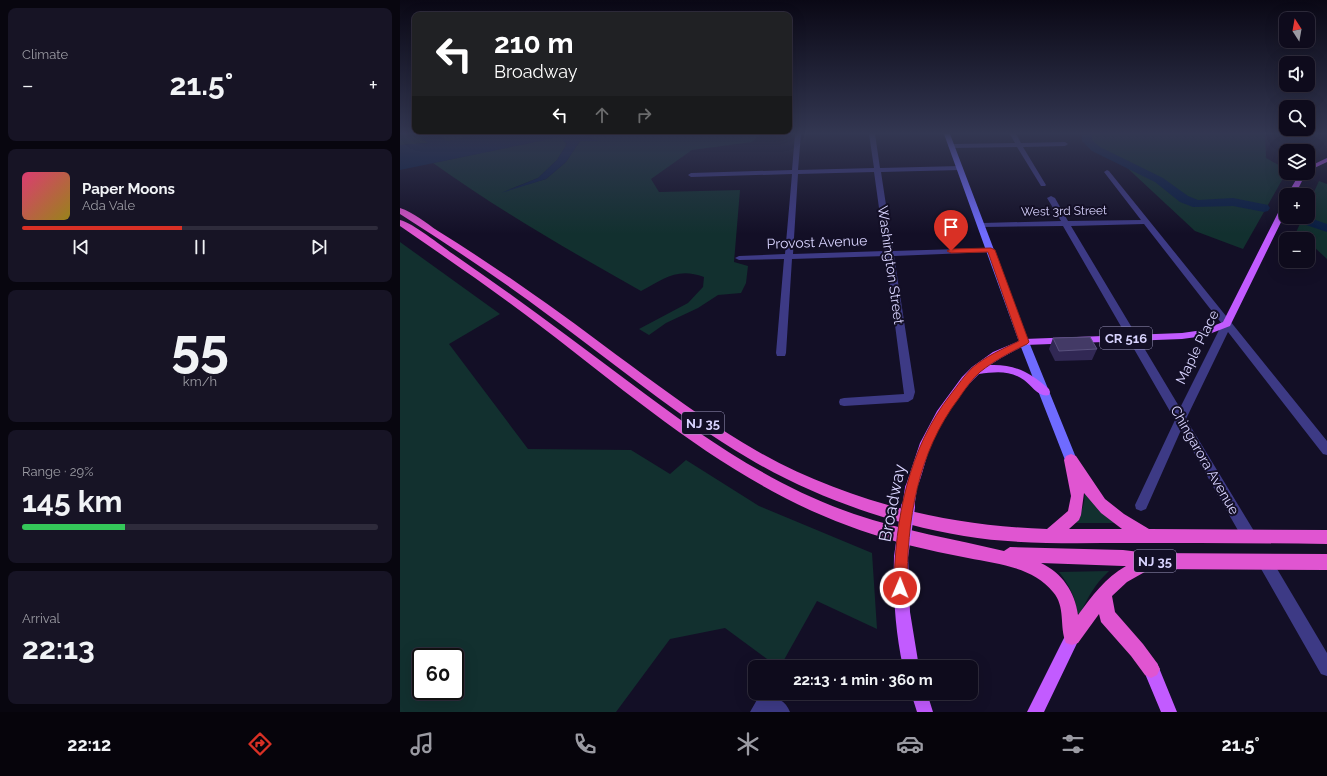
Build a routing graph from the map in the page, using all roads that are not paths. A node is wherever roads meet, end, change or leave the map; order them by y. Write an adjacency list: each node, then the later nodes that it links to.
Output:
1 (796, 167): 5 (street)
2 (1033, 167): 8 (street)
3 (960, 168): 4 (street); 15 (main road)
4 (877, 170): 5 (street); 17 (street, Washington Street)
5 (796, 172): 7 (street); 18 (street)
6 (1107, 172): 13 (street)
7 (691, 175)
8 (1043, 185)
9 (1051, 198): 14 (street, Chingarora Avenue)
10 (400, 210): 31 (highway, NJ 35)
11 (1279, 219): 20 (main road, Maple Place)
12 (400, 222): 35 (highway, NJ 35)
13 (1146, 222): 14 (street, West 3rd Street); 20 (street)
14 (1065, 223): 15 (street, West 3rd Street); 21 (street, Chingarora Avenue)
15 (982, 225): 16 (main road)
16 (991, 250): 17 (street, Provost Avenue); 22 (main road)
17 (889, 253): 18 (street, Provost Avenue); 26 (street, Washington Street)
18 (789, 256): 19 (street, Provost Avenue); 23 (street)
19 (739, 258)
20 (1227, 324): 21 (main road, CR 516); 27 (street, Maple Place); 28 (street)
21 (1133, 338): 22 (main road, CR 516); 27 (street, Chingarora Avenue)
22 (1024, 342): 24 (main road, Broadway / CR 516); 25 (main road)
23 (781, 353)
24 (976, 370): 25 (main road); 41 (main road, Broadway / CR 516, bridge)
25 (1045, 392): 29 (main road)
26 (844, 402)
27 (1180, 418): 30 (street, Maple Place); 33 (street, Chingarora Avenue)
28 (1327, 450)
29 (1071, 460): 31 (highway); 32 (highway)
30 (1141, 505)
31 (1050, 536): 32 (highway, NJ 35)
32 (1148, 536): 33 (highway, NJ 35)
33 (1249, 536): 34 (highway, NJ 35)
34 (1327, 537)
35 (983, 554): 36 (highway, NJ 35); 40 (highway)
36 (1148, 561): 37 (highway, NJ 35); 39 (highway)
37 (1265, 562): 38 (highway, NJ 35); 42 (street)
38 (1327, 562)
39 (1104, 593): 40 (highway); 43 (highway)
40 (1072, 637): 48 (main road)
41 (909, 660)
42 (1327, 668)
43 (1151, 669): 49 (main road)
44 (921, 700): 47 (main road)
45 (761, 708): 46 (street)
46 (782, 712)
47 (925, 712)
48 (1035, 712)
49 (1169, 712)

